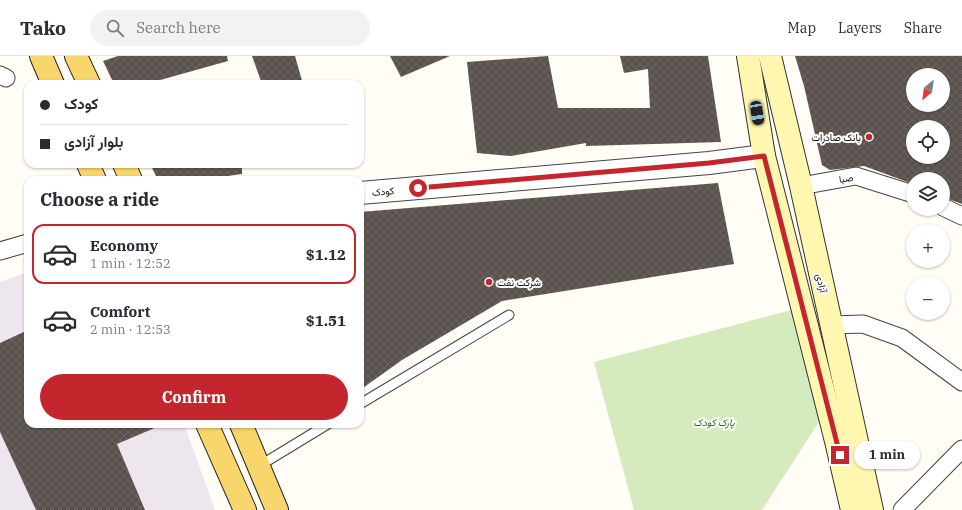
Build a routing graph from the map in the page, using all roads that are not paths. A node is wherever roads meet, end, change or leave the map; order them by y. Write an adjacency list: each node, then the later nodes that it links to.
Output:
1 (40, 56): 5 (main road)
2 (76, 56): 6 (main road)
3 (748, 56): 7 (main road)
4 (770, 56): 8 (main road, آزادی)
5 (51, 80)
6 (86, 80)
7 (764, 156): 10 (street, کودک); 26 (main road)
8 (800, 186): 9 (street, صبا); 16 (main road, آزادی)
9 (906, 192)
10 (364, 193)
11 (950, 210): 12 (street)
12 (962, 216)
13 (24, 244): 14 (street)
14 (0, 251)
15 (509, 315): 18 (lane)
16 (831, 325): 17 (street); 27 (main road, آزادی)
17 (962, 382)
18 (364, 402)
19 (209, 428): 24 (main road)
20 (243, 428): 23 (main road)
21 (321, 428): 23 (lane)
22 (962, 449): 28 (street)
23 (259, 466): 25 (main road)
24 (245, 510)
25 (277, 510)
26 (852, 510)
27 (872, 510)
28 (902, 510)

